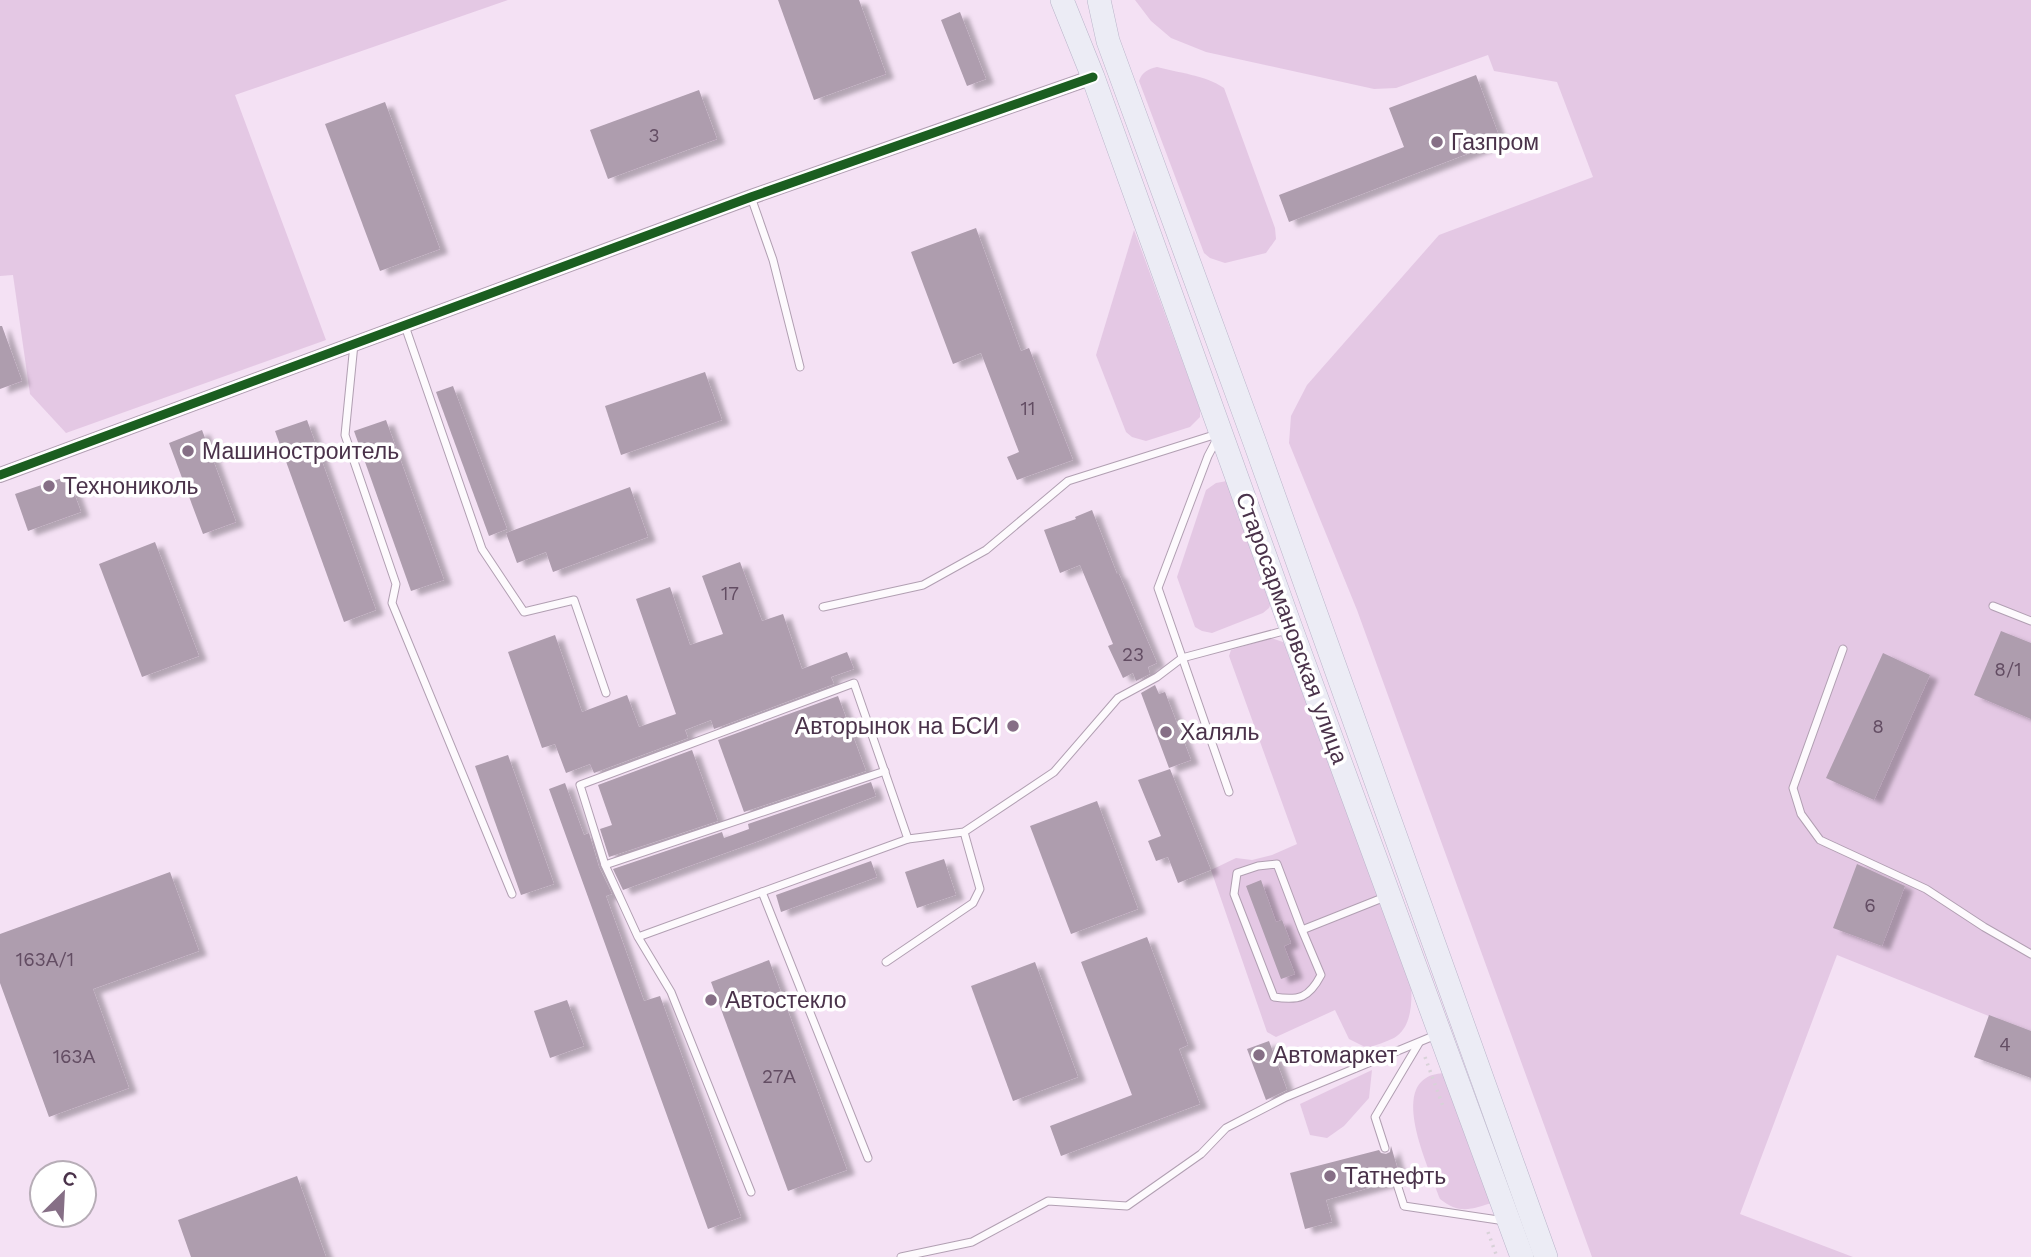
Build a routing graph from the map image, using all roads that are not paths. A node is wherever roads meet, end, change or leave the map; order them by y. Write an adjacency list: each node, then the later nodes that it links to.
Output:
1 (1062, 0): 3 (main road, Старосармановская улица)
2 (1099, 0): 38 (main road, Старосармановская улица)
3 (1093, 77): 4 (street); 8 (main road, Старосармановская улица)
4 (751, 197): 5 (street); 7 (lane)
5 (405, 325): 6 (street); 16 (lane)
6 (354, 344): 9 (street); 23 (lane)
7 (800, 367)
8 (1221, 433): 11 (lane); 13 (main road, Старосармановская улица); 15 (lane)
9 (0, 475)
10 (1993, 606): 12 (lane)
11 (823, 607)
12 (2031, 621)
13 (1291, 628): 15 (lane); 24 (main road, Старосармановская улица)
14 (1843, 649): 27 (lane)
15 (1182, 658): 18 (lane); 19 (lane)
16 (606, 693)
17 (885, 771): 20 (lane); 21 (lane); 21 (lane)
18 (1229, 792)
19 (964, 832): 20 (lane); 28 (lane)
20 (908, 839): 22 (lane)
21 (605, 865): 26 (lane)
22 (762, 892): 26 (lane); 32 (lane)
23 (513, 894)
24 (1390, 895): 25 (lane); 29 (main road, Старосармановская улица)
25 (1302, 930): 25 (lane)
26 (638, 937): 34 (lane)
27 (2031, 954)
28 (886, 962)
29 (1441, 1033): 30 (lane); 35 (main road, Старосармановская улица)
30 (1419, 1042): 31 (lane); 36 (lane)
31 (1385, 1148)
32 (868, 1158)
33 (1396, 1181): 35 (lane)
34 (751, 1192)
35 (1510, 1222): 37 (main road, Старосармановская улица)
36 (901, 1257)
37 (1522, 1257)
38 (1546, 1257)

